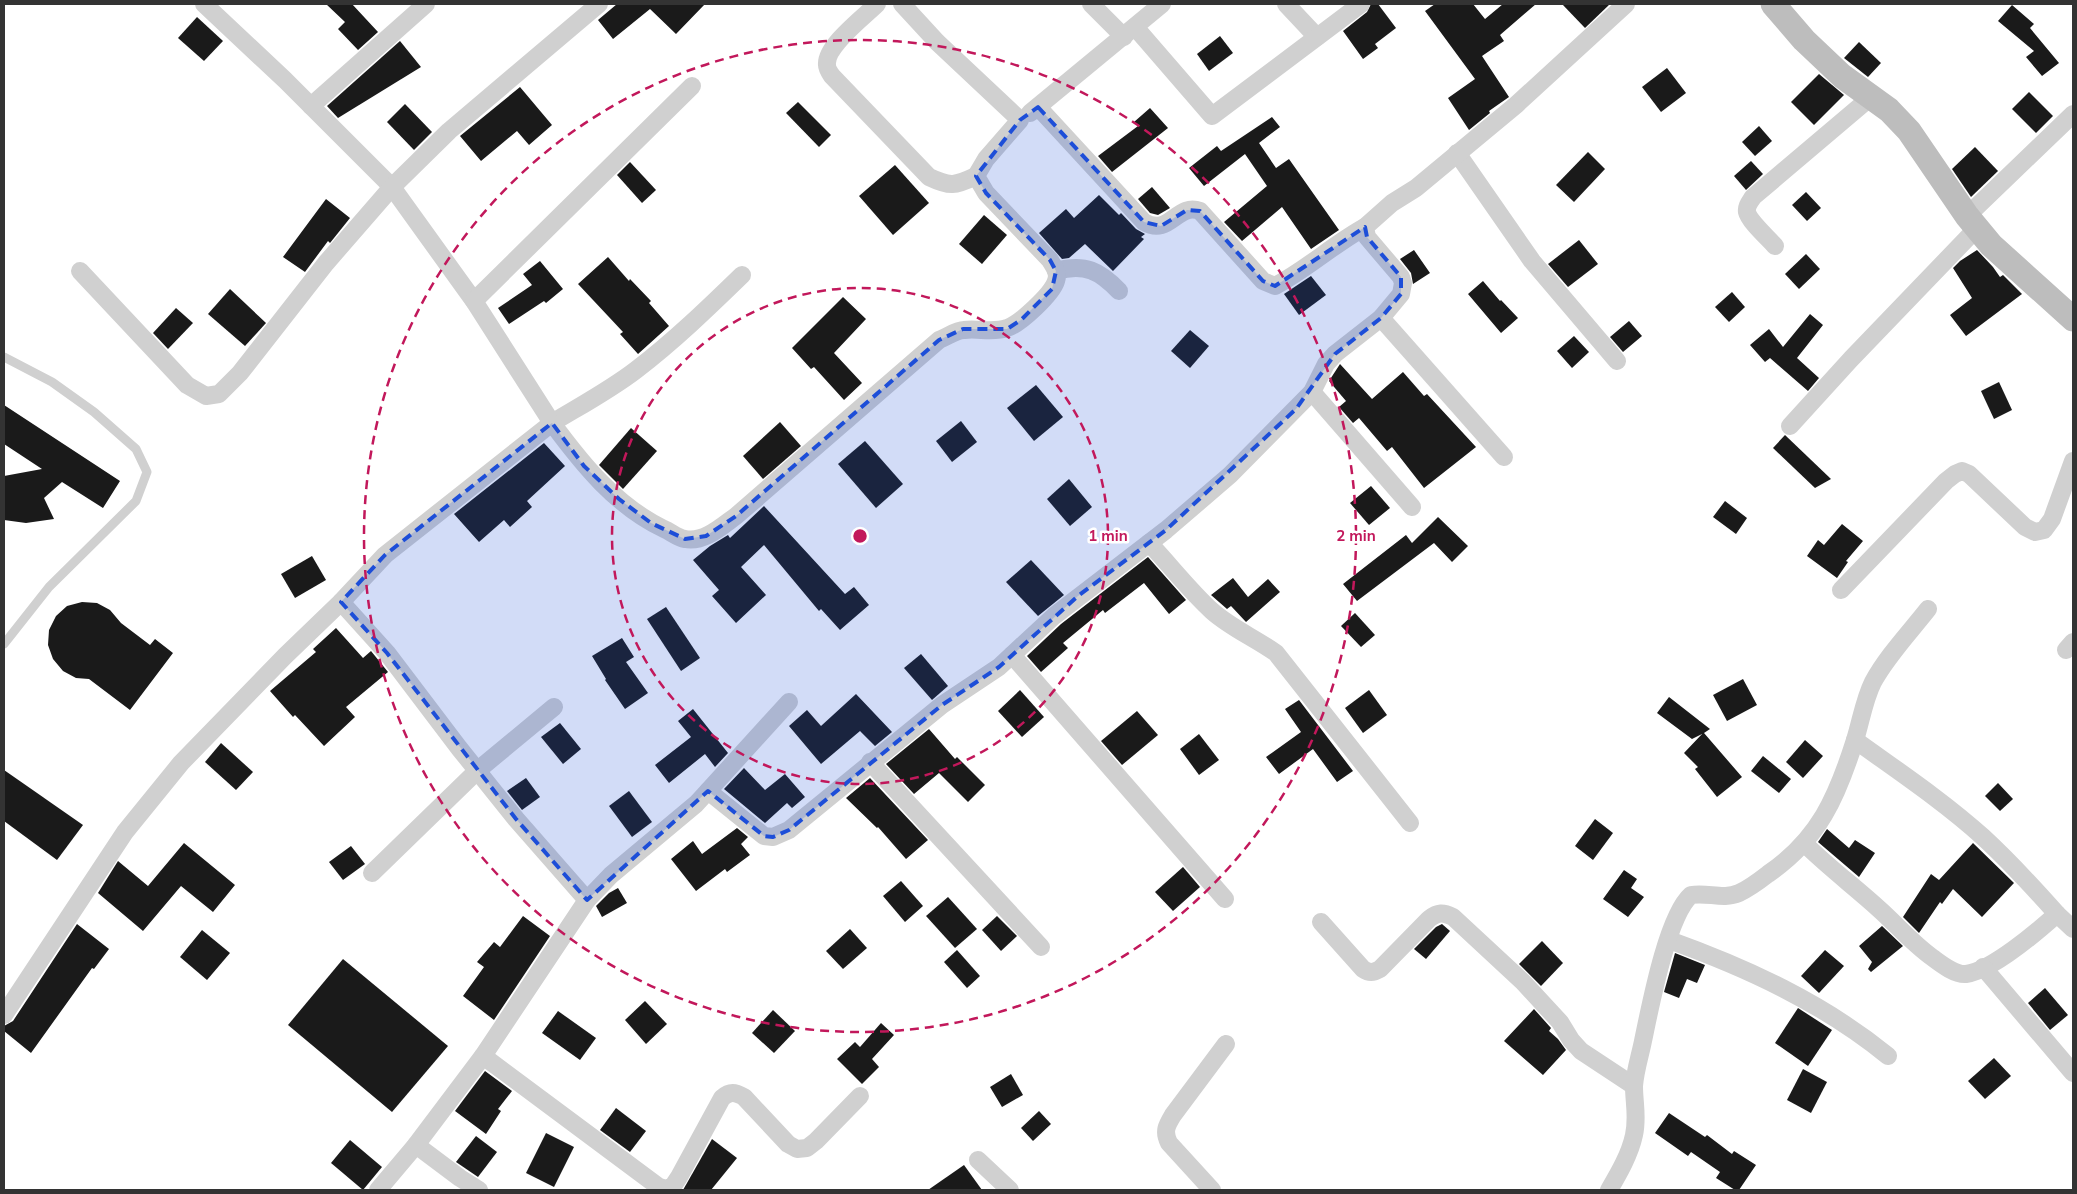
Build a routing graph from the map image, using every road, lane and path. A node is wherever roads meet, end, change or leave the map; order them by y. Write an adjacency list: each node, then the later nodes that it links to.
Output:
1 (204, 4): 16 (street)
2 (426, 4): 16 (street)
3 (599, 4): 22 (street)
4 (877, 4): 21 (street)
5 (902, 4): 19 (street)
6 (1091, 4): 12 (street)
7 (1162, 4): 12 (street)
8 (1286, 4): 13 (street)
9 (1361, 4): 13 (street)
10 (1626, 4): 20 (street)
11 (1774, 4): 15 (street)
12 (1130, 32): 13 (street); 17 (street)
13 (1317, 37)
14 (692, 86): 30 (street)
15 (1871, 97): 23 (street); 25 (street)
16 (311, 106): 22 (street)
17 (1038, 107): 19 (street); 24 (street)
18 (2073, 114): 23 (street)
19 (1020, 120): 21 (street)
20 (1457, 152): 24 (street); 34 (street)
21 (976, 176): 26 (street)
22 (392, 187): 27 (street); 30 (street)
23 (1972, 222): 32 (street); 37 (street)
24 (1366, 227): 31 (street)
25 (1775, 246)
26 (1056, 270): 29 (street); 36 (street)
27 (80, 271)
28 (742, 275): 36 (street)
29 (1119, 292)
30 (474, 300): 36 (street)
31 (1381, 318): 35 (street); 38 (street)
32 (2073, 319)
33 (4, 357): 45 (lane)
34 (1617, 361)
35 (1312, 392): 40 (street); 41 (street)
36 (552, 423): 43 (street)
37 (1790, 426)
38 (1504, 457)
39 (2073, 461): 42 (street)
40 (1412, 507)
41 (1149, 543): 46 (street); 53 (street)
42 (1840, 590)
43 (341, 602): 51 (street); 64 (street)
44 (1928, 609): 49 (street)
45 (4, 644)
46 (1012, 655): 50 (street); 56 (street)
47 (789, 702): 52 (street)
48 (554, 707): 51 (street)
49 (1855, 740): 54 (street); 58 (street)
50 (870, 762): 52 (street); 62 (street)
51 (478, 770): 55 (street); 57 (street)
52 (708, 791): 57 (street)
53 (1410, 823)
54 (1805, 844): 61 (street); 63 (street)
55 (372, 873)
56 (1225, 899)
57 (587, 900): 66 (street)
58 (2057, 914): 60 (street); 63 (street)
59 (1321, 922): 69 (street)
60 (2073, 929)
61 (1669, 940): 67 (street); 69 (street)
62 (1042, 947)
63 (1984, 967): 68 (street)
64 (4, 1015)
65 (1226, 1044): 76 (street)
66 (483, 1056): 70 (street); 71 (street)
67 (1888, 1056)
68 (2073, 1073)
69 (1634, 1086): 77 (street)
70 (860, 1096)
71 (416, 1145): 73 (street); 74 (street)
72 (978, 1160): 75 (street)
73 (378, 1190)
74 (479, 1190)
75 (1010, 1190)
76 (1212, 1190)
77 (1610, 1190)

